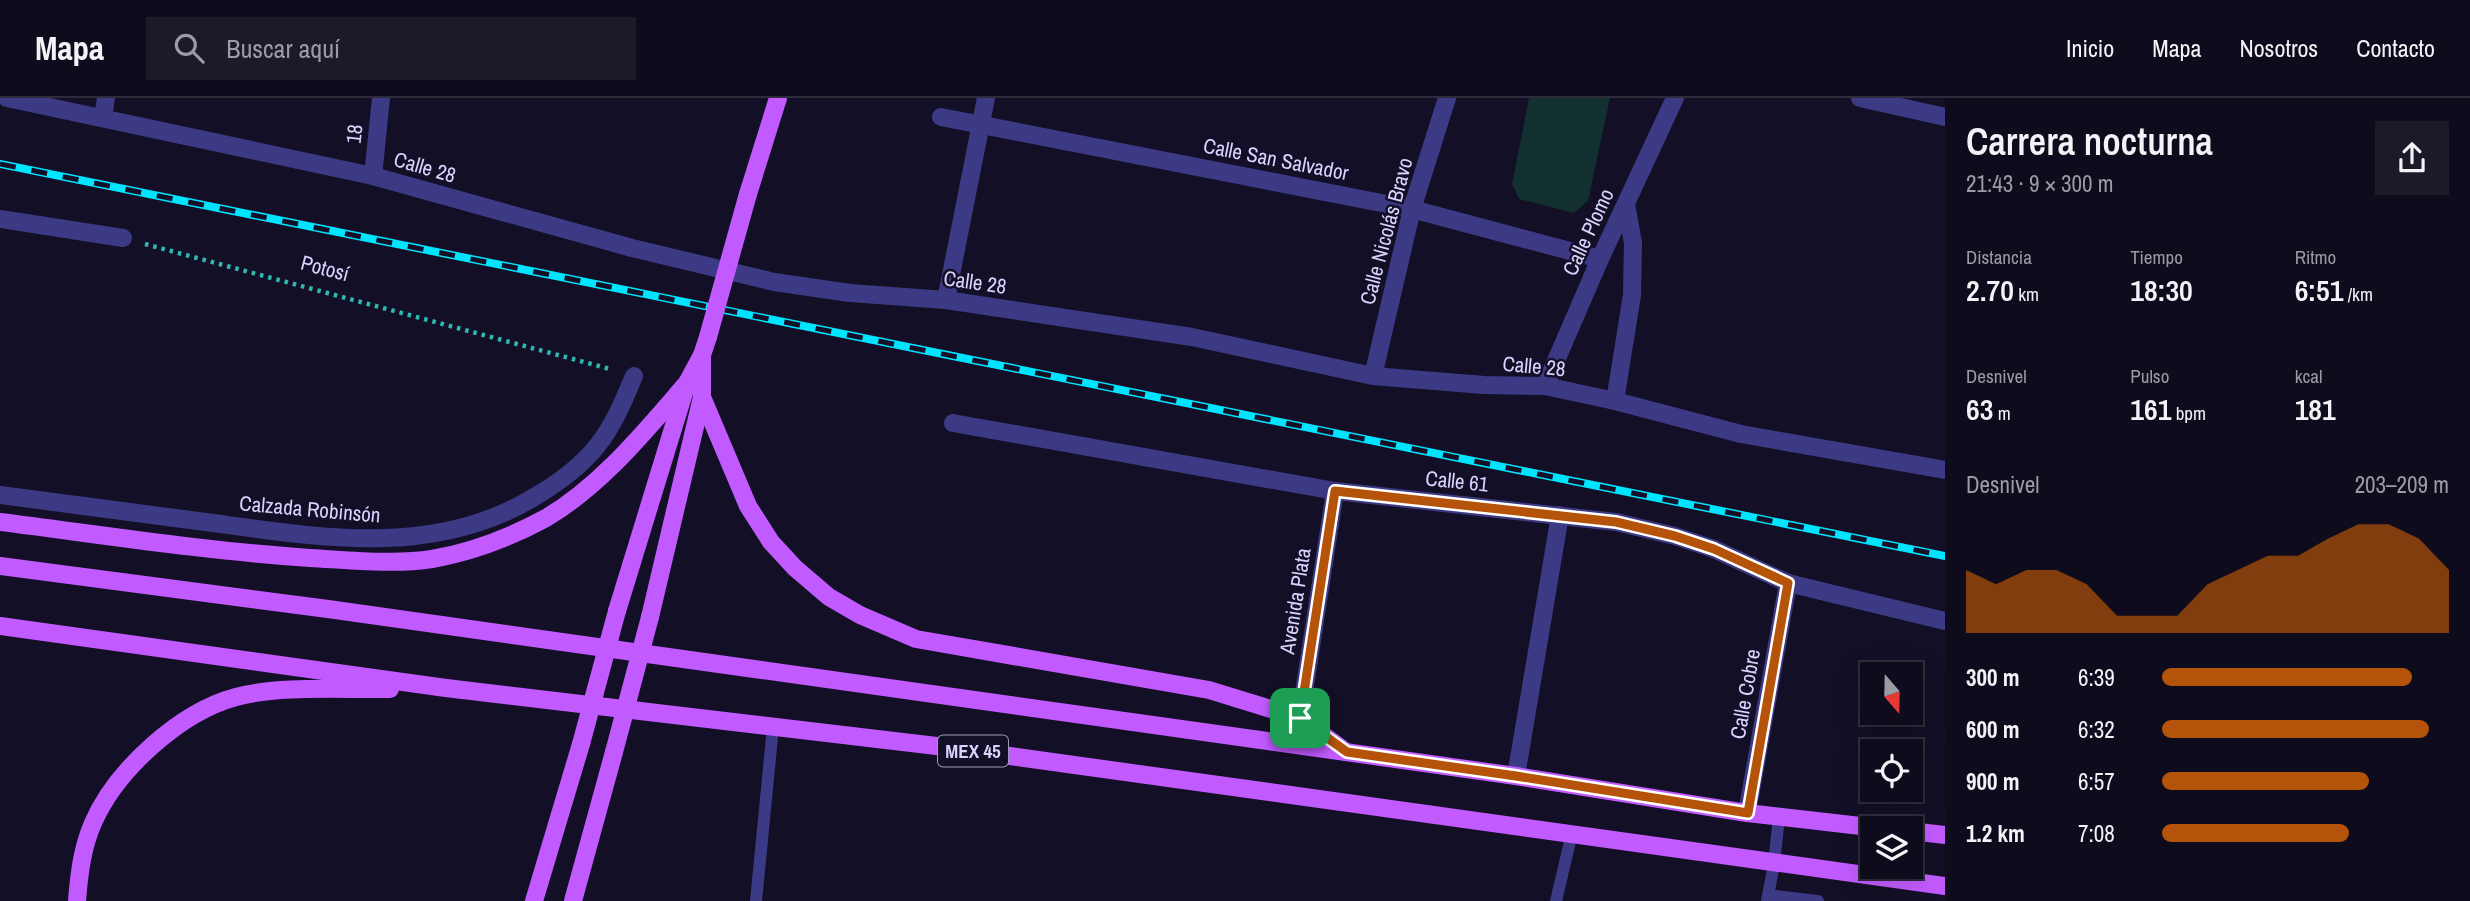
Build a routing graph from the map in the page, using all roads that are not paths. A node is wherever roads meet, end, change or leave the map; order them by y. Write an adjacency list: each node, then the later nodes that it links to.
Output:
1 (7, 98): 11 (street, Calle 28)
2 (106, 98): 11 (street)
3 (382, 98): 13 (street, 18)
4 (778, 98): 20 (main road, bridge)
5 (986, 98): 12 (street)
6 (1447, 98): 15 (street, Calle Nicolás Bravo)
7 (1675, 98): 14 (street, Calle Plomo)
8 (1860, 98): 10 (street)
9 (941, 117): 12 (street, Calle San Salvador)
10 (1945, 117)
11 (103, 118): 13 (street, Calle 28)
12 (981, 123): 15 (street, Calle San Salvador); 19 (street)
13 (373, 176): 19 (street, Calle 28)
14 (1626, 204): 18 (street, Calle Plomo); 26 (street)
15 (1412, 209): 18 (street, Calle San Salvador); 22 (street, Calle Nicolás Bravo)
16 (0, 219): 17 (street)
17 (123, 238)
18 (1600, 259): 24 (street, Calle Plomo)
19 (946, 300): 22 (street, Calle 28)
20 (702, 355): 23 (main road); 25 (main road)
21 (635, 376): 30 (street, Calzada Robinsón)
22 (1373, 376): 24 (street, Calle 28)
23 (687, 383): 32 (main road); 52 (main road, bridge)
24 (1545, 386): 26 (street, Calle 28)
25 (702, 397): 38 (main road); 53 (main road, bridge)
26 (1615, 401): 28 (street, Calle 28)
27 (953, 423): 29 (street, Calle 61)
28 (1945, 470)
29 (1335, 491): 31 (street, Calle 61); 38 (street, Avenida Plata)
30 (0, 495)
31 (1560, 515): 34 (street, Calle 61); 41 (street)
32 (0, 522)
33 (0, 566): 40 (main road, MEX 45)
34 (1788, 583): 35 (street, Calle 61); 42 (street, Calle Cobre)
35 (1945, 621)
36 (0, 626): 37 (main road, MEX 45)
37 (446, 688): 39 (main road, MEX 45); 51 (main road)
38 (1300, 718): 40 (main road)
39 (773, 727): 46 (main road, MEX 45); 54 (lane)
40 (1347, 752): 41 (main road, MEX 45)
41 (1516, 776): 42 (main road, MEX 45)
42 (1748, 813): 43 (main road, MEX 45)
43 (1779, 817): 44 (main road, MEX 45); 48 (lane)
44 (1860, 826)
45 (1923, 832): 47 (main road)
46 (1572, 833): 48 (main road, MEX 45); 55 (lane)
47 (1945, 835)
48 (1774, 864): 49 (main road, MEX 45); 50 (lane)
49 (1945, 886)
50 (1767, 898): 56 (lane)
51 (77, 901)
52 (534, 901)
53 (573, 901)
54 (756, 901)
55 (1556, 901)
56 (1818, 901)

